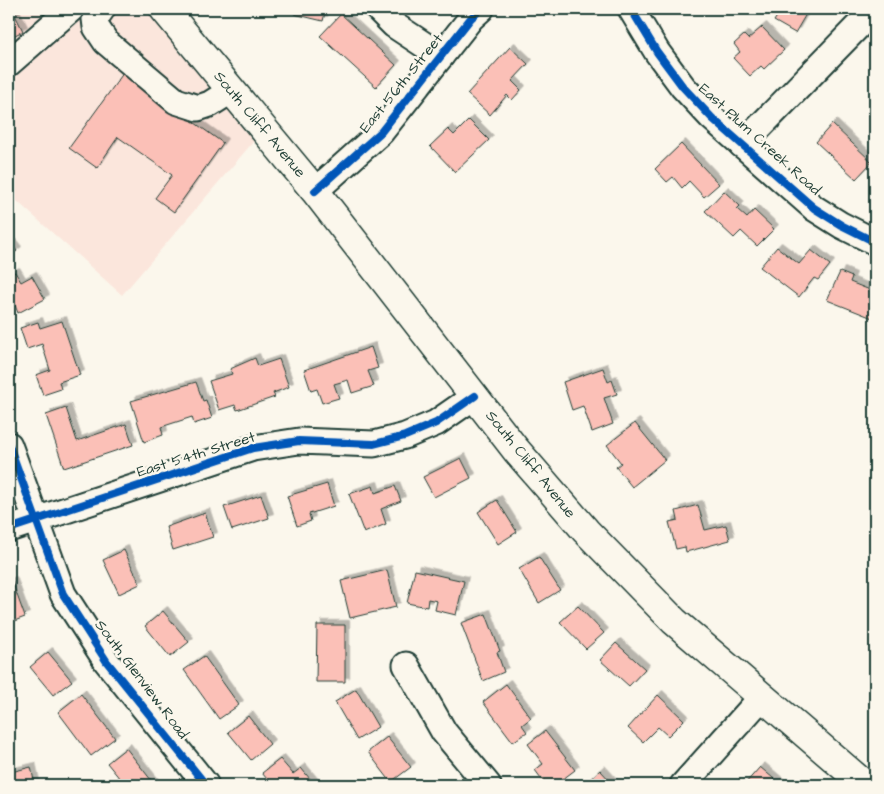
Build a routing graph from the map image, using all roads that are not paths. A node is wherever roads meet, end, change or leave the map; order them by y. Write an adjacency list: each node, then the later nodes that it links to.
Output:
1 (71, 9): 9 (street)
2 (102, 9): 10 (street)
3 (164, 9): 10 (main road, South Cliff Avenue)
4 (378, 9): 8 (street)
5 (482, 9): 8 (street, East 56th Street)
6 (631, 9): 11 (street, East Plum Creek Road)
7 (867, 17): 11 (street)
8 (441, 56): 12 (street, East 56th Street)
9 (9, 63)
10 (232, 90): 12 (main road, South Cliff Avenue)
11 (742, 145): 13 (street, East Plum Creek Road)
12 (316, 191): 14 (main road, South Cliff Avenue)
13 (875, 242)
14 (475, 396): 16 (street, East 54th Street); 19 (main road, South Cliff Avenue)
15 (9, 445): 16 (street, South Glenview Road)
16 (35, 520): 17 (street, East 54th Street); 20 (street, South Glenview Road)
17 (9, 529)
18 (406, 665): 21 (street)
19 (762, 697): 22 (street); 23 (main road, South Cliff Avenue)
20 (206, 785)
21 (488, 785)
22 (684, 785)
23 (865, 785)

